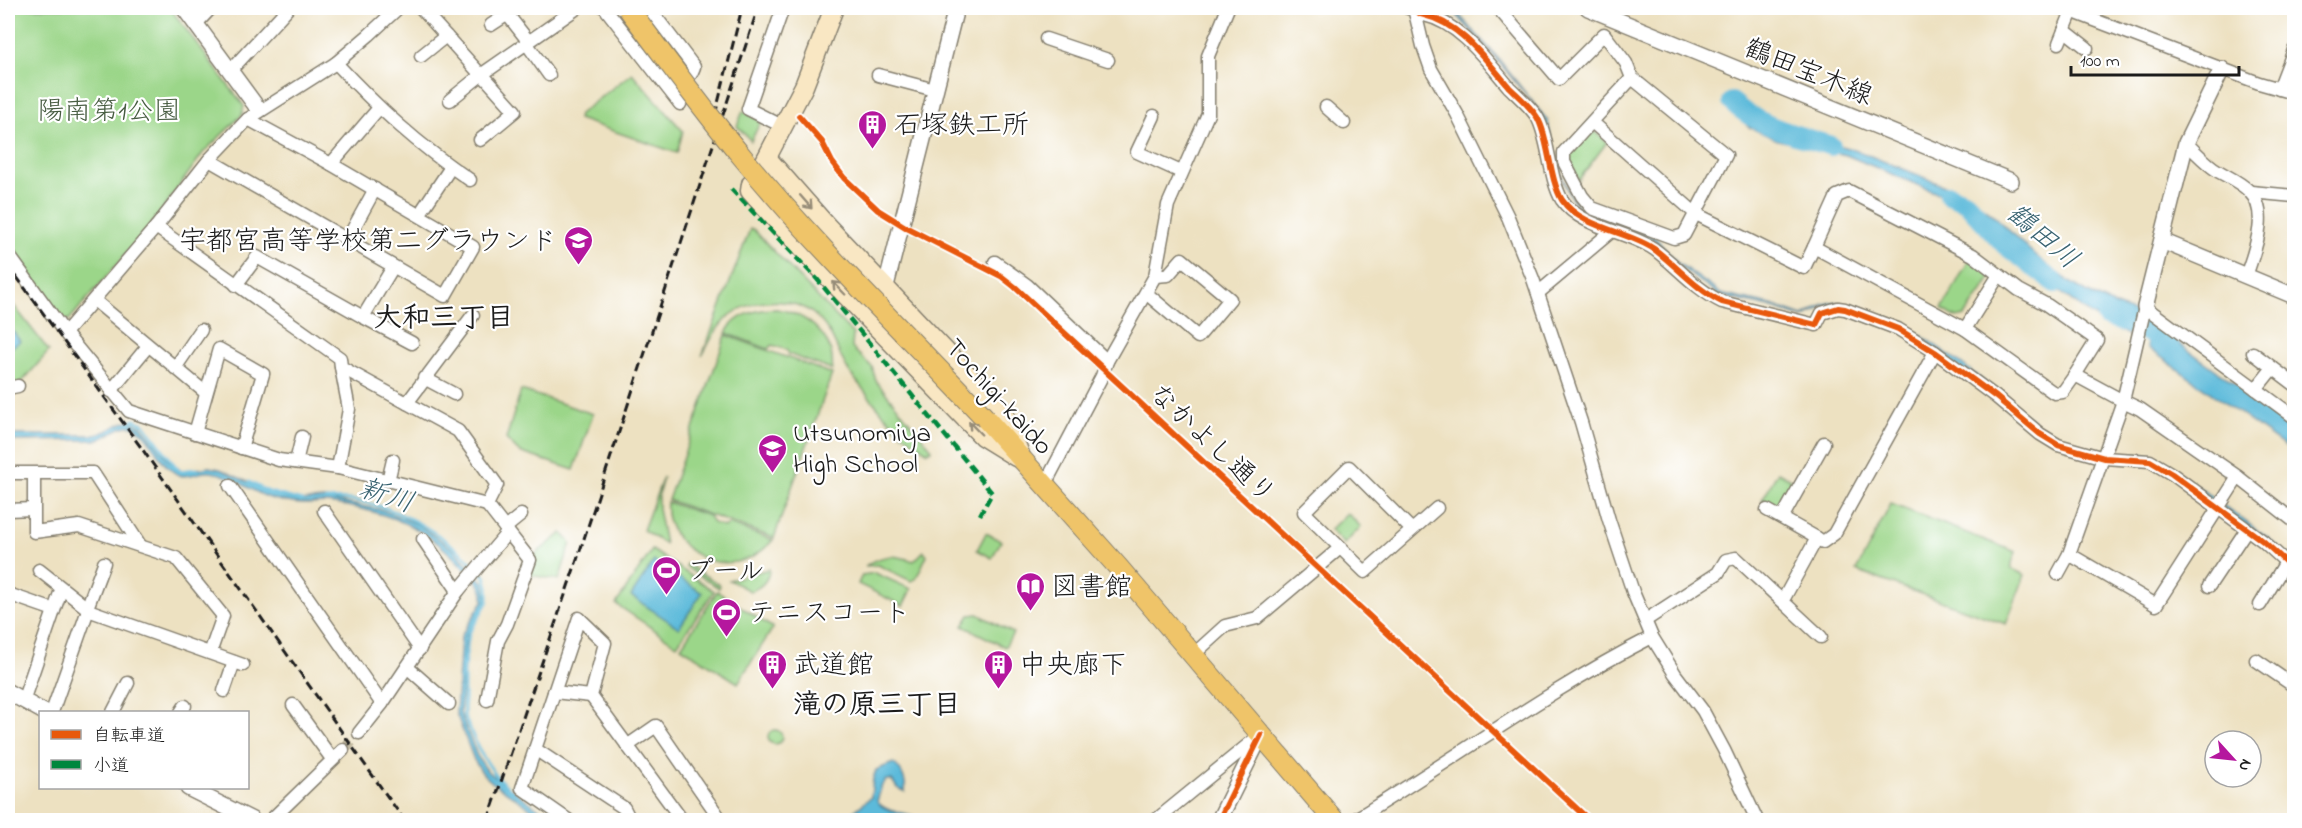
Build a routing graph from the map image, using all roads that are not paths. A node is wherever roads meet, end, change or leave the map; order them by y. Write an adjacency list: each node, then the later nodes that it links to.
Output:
1 (184, 8): 20 (street)
2 (211, 8): 20 (street)
3 (288, 8): 34 (street)
4 (398, 8): 32 (street)
5 (421, 8): 24 (street)
6 (577, 8): 26 (street)
7 (604, 8): 43 (street)
8 (628, 8): 115 (main road, Tochigi-kaido, bridge)
9 (650, 8): 35 (street)
10 (783, 8): 51 (street)
11 (834, 8): 51 (main road)
12 (956, 8): 41 (street)
13 (1228, 8): 57 (street)
14 (1412, 8): 65 (street); 82 (street)
15 (1498, 8): 23 (street)
16 (1588, 8): 19 (street, 鶴田宝木線)
17 (2068, 9): 22 (street); 33 (street)
18 (512, 11): 21 (street); 26 (street)
19 (1611, 17): 23 (street); 59 (street, 鶴田宝木線)
20 (196, 24): 34 (street)
21 (491, 25)
22 (2064, 30): 27 (street); 28 (street)
23 (1604, 34): 39 (street)
24 (446, 36): 30 (street); 36 (street)
25 (1046, 39): 31 (street)
26 (528, 43): 36 (street); 37 (street)
27 (2059, 43)
28 (2087, 48)
29 (2295, 50): 40 (street)
30 (421, 56)
31 (1108, 60)
32 (336, 63): 46 (street); 47 (street)
33 (2222, 69): 40 (street); 53 (street)
34 (230, 71): 47 (street)
35 (691, 74)
36 (481, 75): 44 (street); 52 (street)
37 (549, 75)
38 (878, 75): 41 (street)
39 (1632, 78): 49 (street); 66 (street)
40 (2280, 89): 42 (street)
41 (935, 90): 80 (street)
42 (2295, 93)
43 (682, 99)
44 (450, 100)
45 (1326, 107): 50 (street)
46 (379, 108): 55 (street); 56 (street)
47 (254, 115): 54 (street); 55 (street)
48 (1154, 116): 57 (street)
49 (1592, 122): 63 (street); 66 (street)
50 (1344, 123)
51 (783, 127): 80 (main road, one-way to 80)
52 (480, 141)
53 (2186, 143): 62 (street); 71 (street)
54 (209, 160): 68 (street); 70 (street)
55 (332, 164): 61 (street)
56 (451, 167): 58 (street); 67 (street)
57 (1181, 172): 77 (street)
58 (470, 180)
59 (2011, 181)
60 (751, 184): 115 (main road, one-way to 60)
61 (375, 189): 67 (street); 70 (street)
62 (2251, 192): 64 (street); 78 (street)
63 (1582, 196): 65 (street); 66 (street)
64 (2295, 196)
65 (1570, 207): 69 (street)
66 (1696, 214): 72 (street)
67 (418, 215): 75 (street)
68 (156, 227): 79 (street); 84 (street)
69 (1612, 231): 82 (street); 93 (street)
70 (347, 240): 75 (street)
71 (2162, 241): 78 (street); 85 (street)
72 (1814, 247): 76 (street); 88 (street)
73 (8, 254): 90 (street)
74 (995, 262): 95 (street)
75 (393, 267): 87 (street)
76 (1999, 275): 88 (street); 99 (street)
77 (1155, 276): 81 (street); 81 (street)
78 (2246, 276): 83 (street)
79 (236, 285): 87 (street); 96 (street)
80 (886, 286): 115 (main road)
81 (1146, 293): 95 (street)
82 (1538, 293): 155 (street)
83 (2295, 296)
84 (94, 300): 90 (street); 92 (street)
85 (2145, 307): 102 (street); 106 (street)
86 (473, 315): 100 (street)
87 (363, 317): 91 (street)
88 (1965, 329): 99 (street)
89 (201, 330): 97 (street)
90 (65, 333): 103 (street)
91 (412, 344)
92 (148, 346): 97 (street); 103 (street)
93 (1935, 352): 113 (street); 137 (street)
94 (2253, 353): 98 (street)
95 (1107, 361): 123 (street)
96 (341, 367): 107 (street); 117 (street)
97 (175, 368): 104 (street)
98 (2272, 369): 101 (street); 102 (street)
99 (2074, 375): 106 (street)
100 (424, 378): 105 (street); 107 (street)
101 (2295, 384)
102 (2256, 389): 108 (street)
103 (111, 391): 109 (street)
104 (206, 393): 109 (street); 112 (street)
105 (454, 394)
106 (2123, 400): 113 (street); 120 (street)
107 (407, 403): 124 (street)
108 (2295, 417)
109 (195, 433): 112 (street)
110 (302, 437): 116 (street)
111 (1824, 443): 132 (street)
112 (241, 448): 116 (street)
113 (2104, 458): 127 (street); 141 (street)
114 (393, 460): 121 (street)
115 (1023, 461): 123 (main road, Tochigi-kaido)
116 (296, 462): 117 (street)
117 (338, 468): 121 (street)
118 (8, 473): 119 (street)
119 (34, 474): 126 (street); 139 (street)
120 (2238, 477): 127 (street); 133 (street)
121 (388, 481): 124 (street)
122 (230, 486): 171 (street)
123 (1044, 486): 160 (main road, Tochigi-kaido)
124 (487, 505): 135 (street)
125 (1437, 508): 136 (street)
126 (33, 509): 128 (street); 139 (street)
127 (2219, 509): 134 (street); 141 (street)
128 (8, 510)
129 (1767, 510): 132 (street)
130 (324, 511): 158 (street)
131 (521, 515): 135 (street)
132 (1782, 518): 137 (street)
133 (2294, 518)
134 (2247, 529): 143 (street); 147 (street)
135 (507, 530): 148 (street); 169 (street)
136 (1412, 530): 140 (street); 140 (street)
137 (1817, 538): 151 (street)
138 (423, 539): 148 (street)
139 (140, 546): 159 (street)
140 (1340, 548): 160 (street)
141 (2069, 554): 145 (street)
142 (104, 562): 153 (street)
143 (2286, 562): 146 (street); 152 (street)
144 (39, 570): 153 (street)
145 (2058, 574)
146 (2295, 576)
147 (2209, 586)
148 (458, 591): 158 (street)
149 (60, 593): 154 (street)
150 (8, 594): 154 (street)
151 (1783, 600): 155 (street); 157 (street)
152 (2260, 605)
153 (88, 609): 159 (street); 175 (street)
154 (54, 610): 170 (street)
155 (1646, 620): 156 (street)
156 (1652, 637): 193 (street); 194 (street)
157 (1821, 637)
158 (420, 649): 162 (street)
159 (210, 653): 165 (street)
160 (1193, 655): 178 (main road, Tochigi-kaido)
161 (2256, 660): 164 (street)
162 (407, 668): 171 (street); 172 (street)
163 (129, 683): 176 (street)
164 (2295, 686)
165 (224, 691)
166 (8, 692): 170 (street)
167 (554, 692): 168 (street); 168 (street); 180 (street)
168 (591, 696): 179 (street)
169 (487, 700)
170 (23, 701): 174 (street)
171 (382, 704): 177 (street)
172 (449, 704)
173 (293, 705): 182 (street)
174 (42, 711)
175 (52, 711)
176 (114, 711)
177 (359, 733)
178 (1261, 735): 190 (street); 191 (street); 192 (main road, Tochigi-kaido)
179 (627, 746): 188 (street); 189 (street)
180 (536, 749): 186 (street); 187 (street)
181 (343, 750): 182 (street)
182 (332, 759): 185 (street)
183 (190, 789): 184 (street)
184 (252, 820)
185 (271, 820)
186 (568, 820)
187 (630, 820)
188 (682, 820)
189 (721, 820)
190 (1156, 820)
191 (1219, 820)
192 (1334, 820)
193 (1354, 820)
194 (1757, 820)

